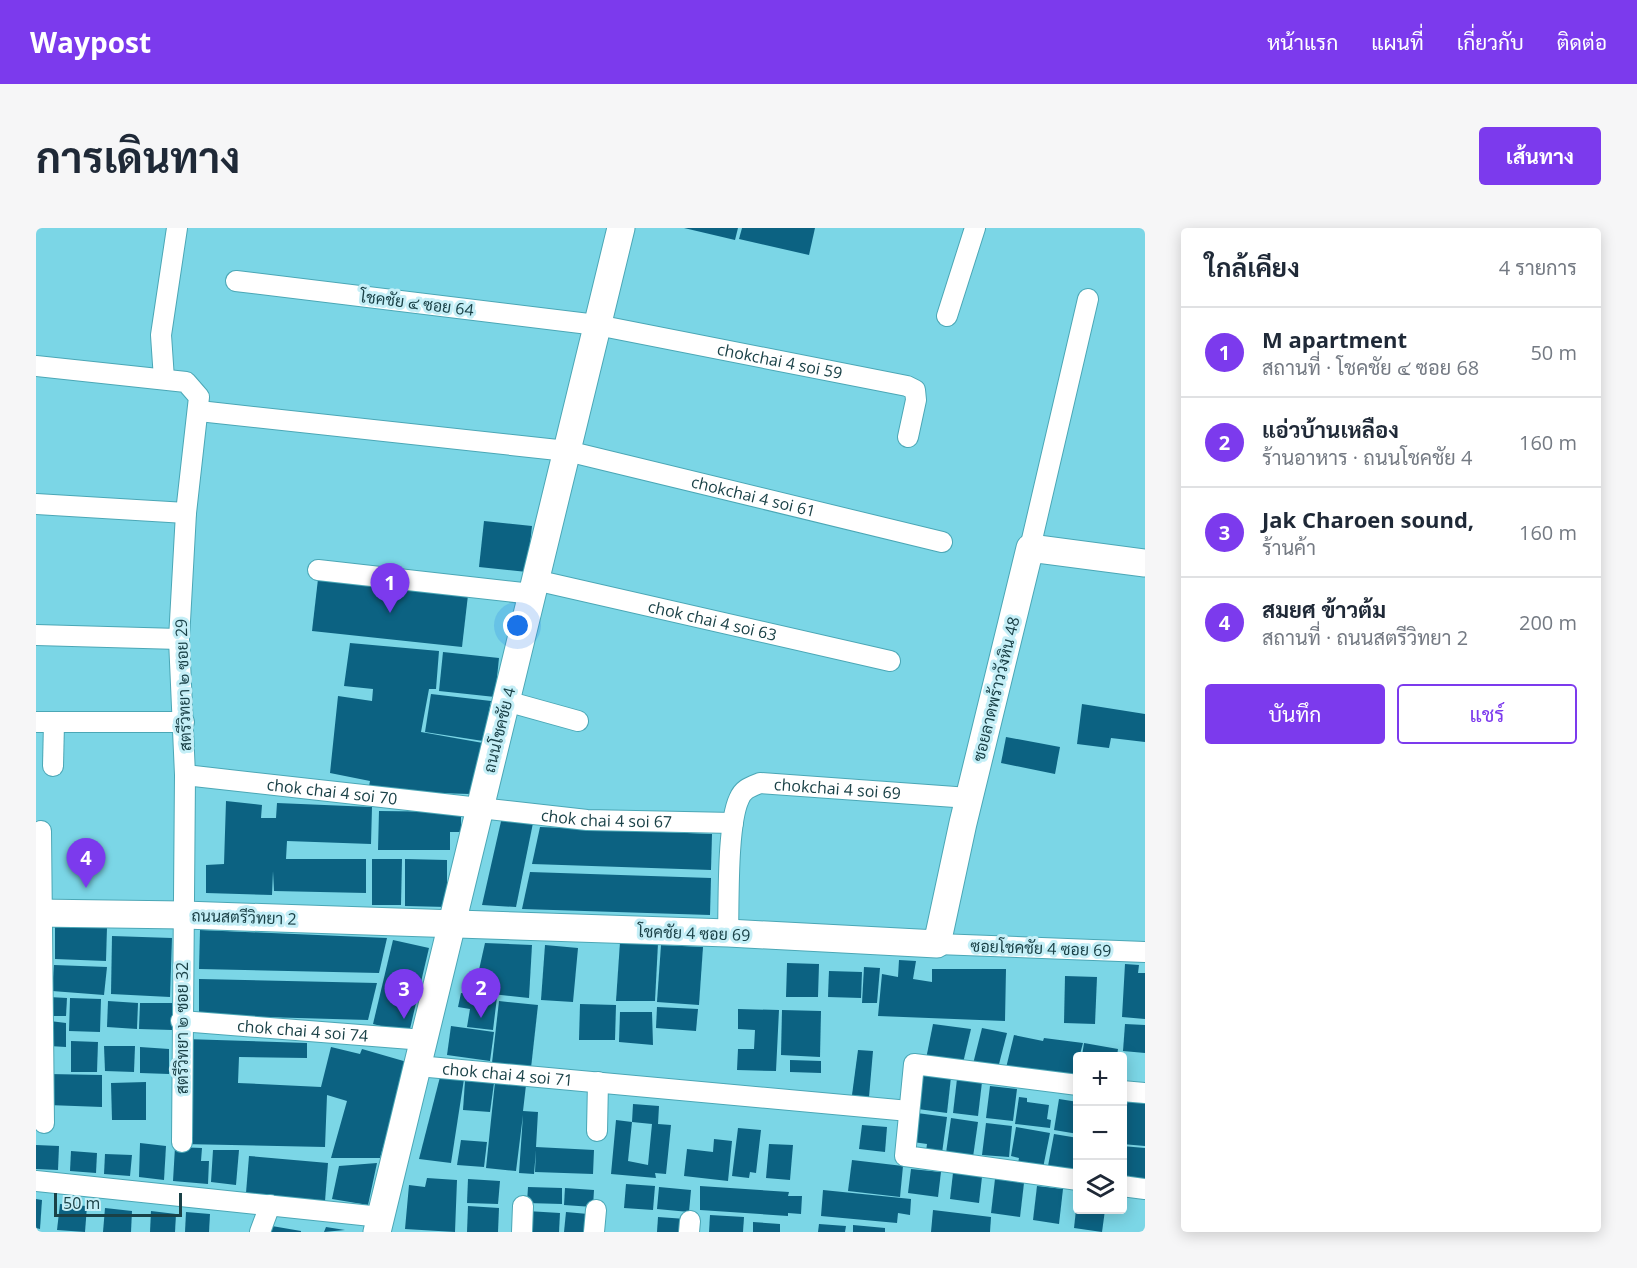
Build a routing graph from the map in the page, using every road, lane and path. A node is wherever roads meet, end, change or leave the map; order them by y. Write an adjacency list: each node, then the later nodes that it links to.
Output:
1 (177, 228): 9 (street)
2 (621, 228): 7 (street, ถนนโชคชัย 4)
3 (975, 228): 6 (street)
4 (236, 281): 7 (street, โชคชัย ๔ ซอย 64)
5 (1088, 299): 16 (street)
6 (947, 316)
7 (597, 325): 11 (street, chokchai 4 soi 59); 12 (street, ถนนโชคชัย 4)
8 (36, 366): 9 (street)
9 (164, 379): 10 (street, สตรีวิทยา ๒ ซอย 29)
10 (199, 411): 12 (street, chokchai 4 soi 61); 14 (street, สตรีวิทยา ๒ ซอย 29)
11 (908, 437)
12 (567, 451): 15 (street, chokchai 4 soi 61); 19 (street, ถนนโชคชัย 4)
13 (36, 504): 14 (street)
14 (186, 513): 21 (street, สตรีวิทยา ๒ ซอย 29)
15 (942, 542)
16 (1030, 548): 17 (street); 29 (street, ซอยลาดพร้าววังหิน 48)
17 (1145, 563)
18 (318, 570): 19 (street, chok chai 4 soi 63)
19 (534, 587): 22 (street, chok chai 4 soi 63); 23 (street, ถนนโชคชัย 4)
20 (36, 635): 21 (street)
21 (179, 639): 26 (street, สตรีวิทยา ๒ ซอย 29)
22 (890, 661)
23 (506, 701): 24 (street); 30 (street, ถนนโชคชัย 4)
24 (578, 721)
25 (45, 722): 26 (street); 27 (street)
26 (184, 722): 28 (street, สตรีวิทยา ๒ ซอย 29)
27 (53, 766)
28 (185, 775): 30 (street, chok chai 4 soi 70); 34 (street, สตรีวิทยา ๒ ซอย 29)
29 (969, 798): 31 (street, chokchai 4 soi 69); 37 (street, ซอยลาดพร้าววังหิน 48)
30 (480, 806): 31 (street, chok chai 4 soi 67); 35 (street, ถนนโชคชัย 4)
31 (733, 823): 36 (street, chokchai 4 soi 69)
32 (41, 831): 33 (street)
33 (39, 913): 34 (street, ถนนสตรีวิทยา 2); 46 (street)
34 (184, 915): 35 (street, ถนนสตรีวิทยา 2); 39 (street, สตรีวิทยา ๒ ซอย 32)
35 (452, 925): 36 (street, โชคชัย 4 ซอย 69); 40 (street, ถนนโชคชัย 4)
36 (728, 933): 37 (street, โชคชัย 4 ซอย 69)
37 (937, 944): 38 (street, ซอยโชคชัย 4 ซอย 69)
38 (1145, 952)
39 (181, 1021): 40 (street, chok chai 4 soi 74); 48 (street, สตรีวิทยา ๒ ซอย 32)
40 (421, 1053): 41 (street, chok chai 4 soi 71); 56 (street, ถนนโชคชัย 4)
41 (598, 1082): 45 (street, chok chai 4 soi 71); 47 (street)
42 (1073, 1083): 45 (street)
43 (1127, 1091): 44 (street)
44 (1145, 1094)
45 (909, 1111): 49 (street)
46 (44, 1122)
47 (597, 1131)
48 (182, 1142)
49 (1073, 1179)
50 (36, 1181): 53 (street)
51 (1127, 1187): 52 (street)
52 (1145, 1189)
53 (270, 1205): 56 (street); 57 (street)
54 (523, 1206): 58 (street)
55 (596, 1210): 59 (street)
56 (379, 1224)
57 (260, 1232)
58 (522, 1232)
59 (594, 1232)

